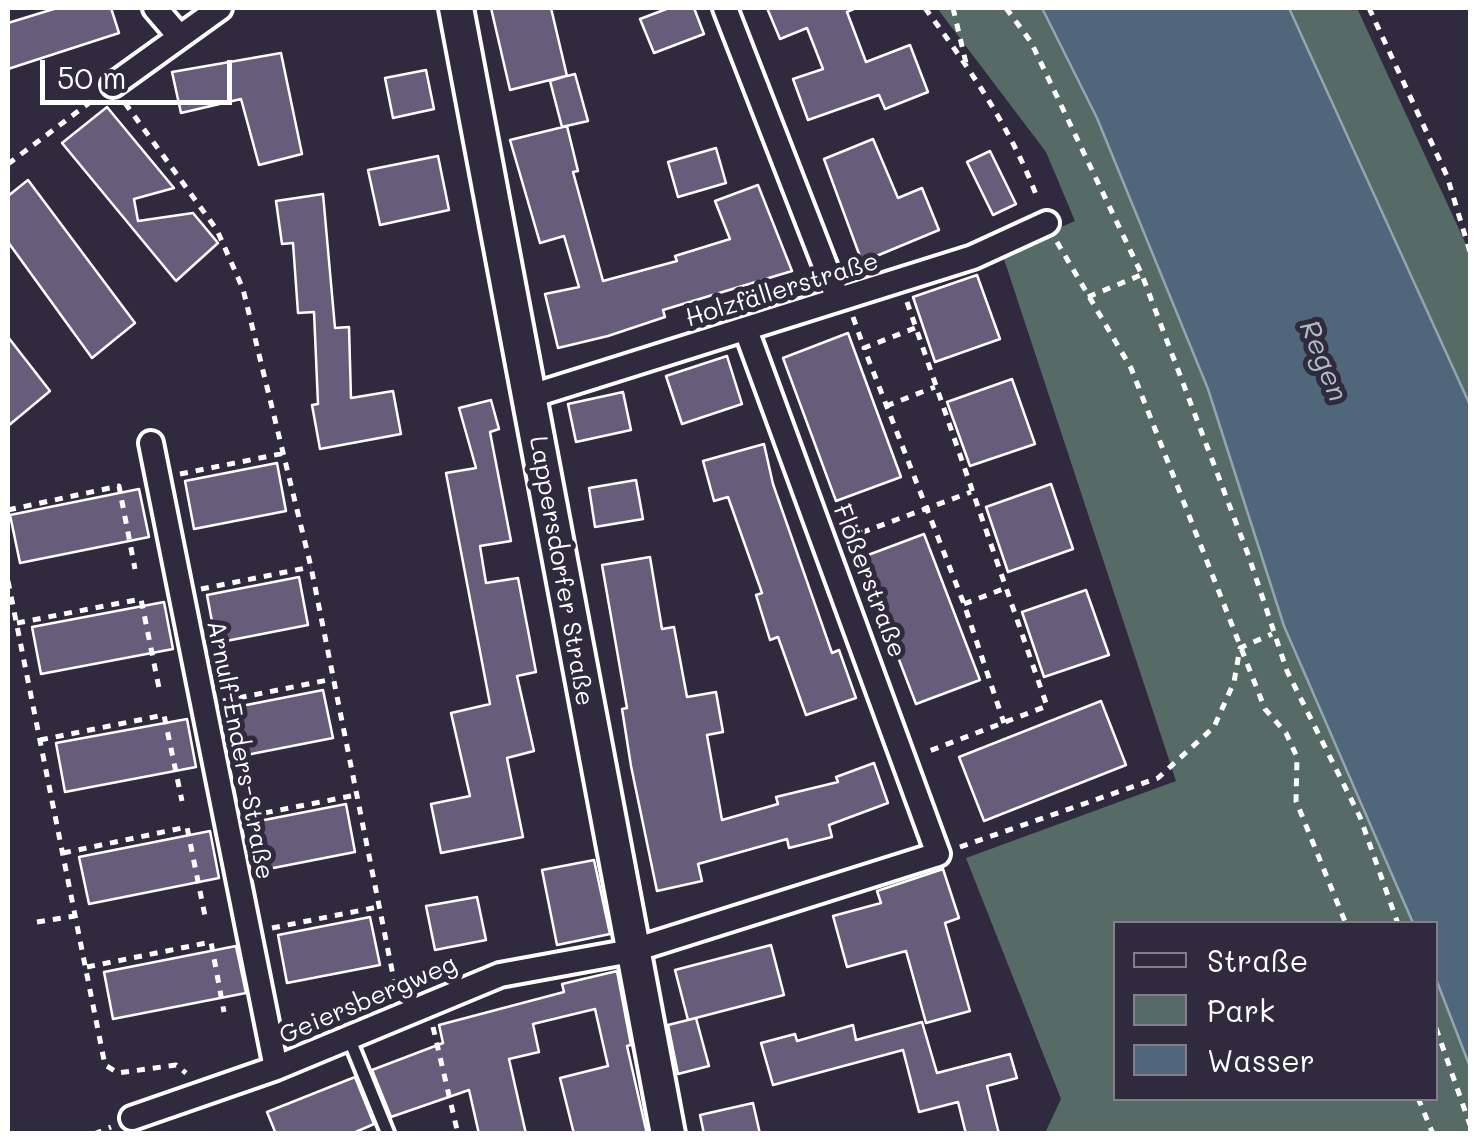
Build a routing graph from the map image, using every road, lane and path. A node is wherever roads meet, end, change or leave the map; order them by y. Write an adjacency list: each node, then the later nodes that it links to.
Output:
1 (154, 8): 9 (street)
2 (220, 8): 9 (street)
3 (456, 8): 23 (street, Lappersdorfer Straße)
4 (725, 8): 18 (street)
5 (924, 8): 10 (path)
6 (953, 8): 10 (path)
7 (1006, 8): 15 (path)
8 (1369, 8): 14 (path)
9 (179, 36): 11 (street)
10 (966, 63): 13 (path)
11 (113, 85): 12 (path); 26 (path)
12 (8, 164)
13 (1046, 222): 16 (street, Holzfällerstraße); 17 (path)
14 (1470, 252)
15 (1142, 275): 17 (path); 39 (path)
16 (900, 282): 18 (street, Holzfällerstraße); 19 (path)
17 (1088, 296): 40 (path)
18 (842, 299): 20 (street, Holzfällerstraße); 21 (path)
19 (915, 328): 21 (path); 22 (path)
20 (746, 330): 23 (street, Holzfällerstraße); 31 (street, Flößerstraße)
21 (864, 348): 24 (path)
22 (935, 388): 24 (path); 28 (path)
23 (528, 397): 59 (street, Lappersdorfer Straße)
24 (886, 406): 29 (path)
25 (150, 443): 27 (street, Arnulf-Enders-Straße)
26 (285, 452): 27 (path); 32 (path)
27 (158, 478): 36 (street, Arnulf-Enders-Straße)
28 (971, 492): 29 (path); 35 (path)
29 (926, 508): 31 (path); 37 (path)
30 (8, 510): 33 (path)
31 (826, 546): 46 (street, Flößerstraße)
32 (311, 567): 36 (path); 41 (path)
33 (135, 569)
34 (8, 581): 38 (path)
35 (1004, 589): 37 (path); 44 (path)
36 (181, 593): 43 (street, Arnulf-Enders-Straße)
37 (964, 604): 44 (path)
38 (16, 623): 42 (path); 45 (path)
39 (1273, 634): 40 (path); 56 (path)
40 (1240, 648): 51 (path); 55 (path)
41 (333, 679): 43 (path); 47 (path)
42 (159, 688)
43 (203, 705): 49 (street, Arnulf-Enders-Straße)
44 (1004, 723): 46 (path)
45 (40, 740): 48 (path); 50 (path)
46 (907, 759): 51 (street, Flößerstraße)
47 (356, 794): 49 (path); 52 (path)
48 (182, 801)
49 (226, 821): 58 (street, Arnulf-Enders-Straße)
50 (62, 854): 53 (path); 54 (path)
51 (938, 854): 59 (street, Geiersbergweg)
52 (379, 906): 58 (path); 60 (path)
53 (75, 916): 57 (path); 61 (path)
54 (205, 916)
55 (1345, 921)
56 (1397, 921)
57 (37, 922)
58 (249, 933): 66 (street, Arnulf-Enders-Straße)
59 (631, 951): 65 (street, Geiersbergweg); 73 (street, Lappersdorfer Straße)
60 (390, 964)
61 (86, 967): 62 (path); 67 (path)
62 (224, 1012)
63 (434, 1031): 72 (path)
64 (1438, 1034): 70 (path)
65 (349, 1038): 66 (street, Geiersbergweg); 71 (lane)
66 (276, 1068): 67 (street, Geiersbergweg)
67 (195, 1096): 69 (street, Geiersbergweg)
68 (1419, 1101): 74 (path)
69 (132, 1118)
70 (1470, 1125)
71 (388, 1134)
72 (458, 1134)
73 (668, 1134)
74 (1432, 1134)

